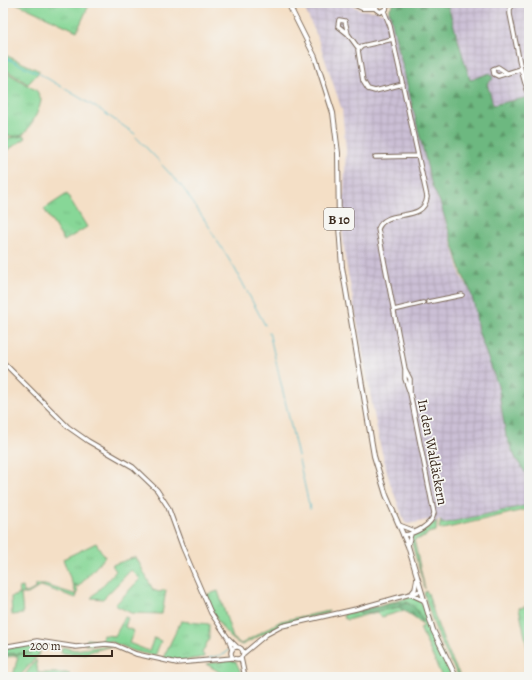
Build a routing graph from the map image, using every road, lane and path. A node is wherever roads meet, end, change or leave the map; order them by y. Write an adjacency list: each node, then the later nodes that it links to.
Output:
1 (288, 3): 22 (main road, B 10)
2 (351, 3): 6 (main road)
3 (393, 3): 5 (main road)
4 (514, 3): 11 (street)
5 (386, 4): 7 (main road)
6 (376, 5): 7 (main road)
7 (384, 11): 9 (street, In den Waldäckern)
8 (348, 34): 10 (street)
9 (393, 39): 10 (street); 14 (street, In den Waldäckern)
10 (359, 49): 14 (street)
11 (522, 69): 12 (street); 13 (street)
12 (507, 73)
13 (524, 83): 15 (street); 16 (street)
14 (403, 84): 17 (street, In den Waldäckern)
15 (529, 92)
16 (529, 96)
17 (418, 156): 18 (street); 20 (street, In den Waldäckern)
18 (375, 157)
19 (462, 295): 20 (street)
20 (394, 310): 23 (street, In den Waldäckern)
21 (3, 362): 30 (street)
22 (399, 525): 23 (street); 24 (main road, B 10)
23 (411, 532): 24 (street, In den Waldäckern); 25 (street)
24 (403, 535): 25 (main road, B 10)
25 (408, 546): 26 (main road, B 10)
26 (417, 578): 27 (main road, B 10); 28 (street)
27 (421, 592): 28 (street); 29 (main road, B 10)
28 (411, 594): 29 (street); 31 (street)
29 (423, 600): 40 (main road, B 10)
30 (228, 638): 33 (street); 34 (street)
31 (256, 642): 33 (street); 35 (street)
32 (3, 648): 36 (street)
33 (239, 648): 34 (street); 35 (street)
34 (231, 651): 36 (street); 37 (street)
35 (242, 656): 37 (street); 38 (street)
36 (222, 658): 37 (street)
37 (235, 659): 38 (street)
38 (243, 670): 39 (street)
39 (245, 677)
40 (456, 677)

